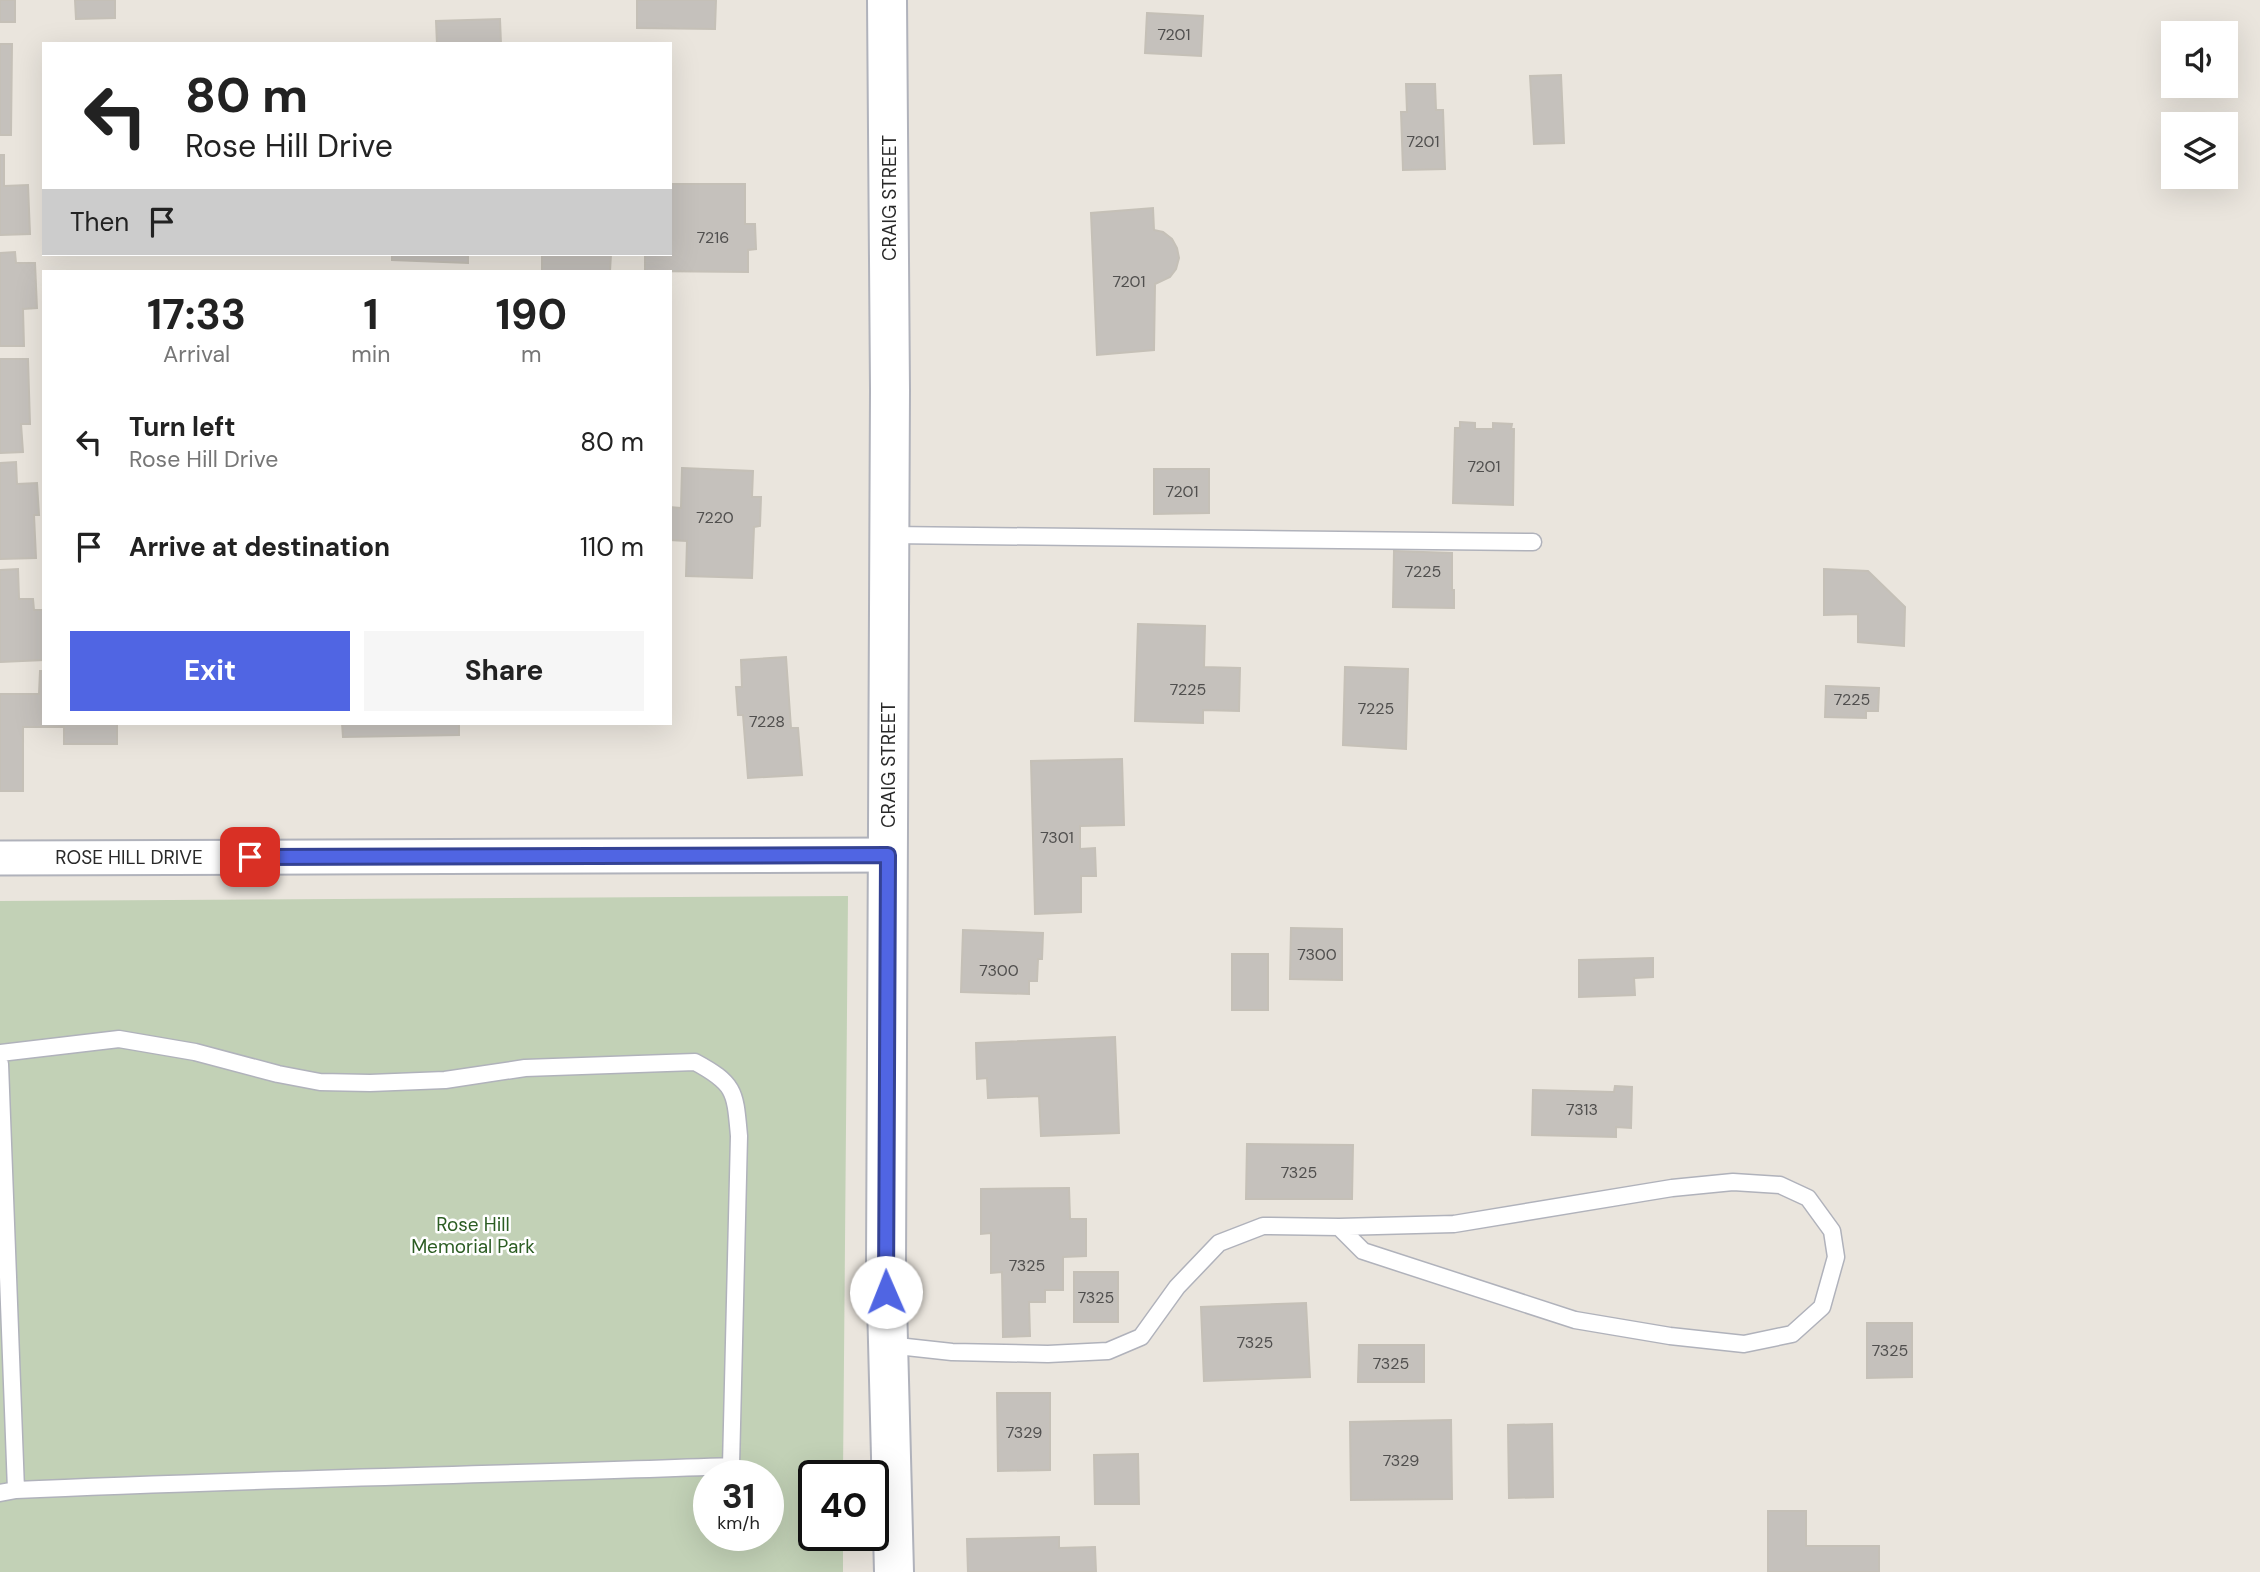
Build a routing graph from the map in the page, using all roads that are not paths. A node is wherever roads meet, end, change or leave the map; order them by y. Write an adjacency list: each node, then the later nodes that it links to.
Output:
1 (887, 0): 2 (street, CRAIG STREET)
2 (890, 535): 3 (lane); 4 (street, CRAIG STREET)
3 (1533, 542)
4 (888, 855): 5 (street, ROSE HILL DRIVE); 9 (street, CRAIG STREET)
5 (0, 858)
6 (0, 1052): 10 (lane)
7 (0, 1064): 10 (lane)
8 (1339, 1227): 8 (lane); 9 (lane)
9 (888, 1345): 11 (street, CRAIG STREET)
10 (8, 1491)
11 (894, 1572)

